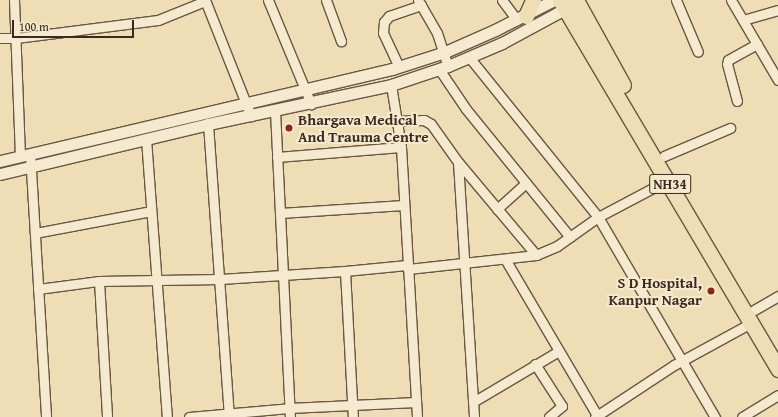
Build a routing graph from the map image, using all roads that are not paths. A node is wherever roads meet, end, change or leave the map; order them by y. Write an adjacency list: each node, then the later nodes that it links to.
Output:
1 (14, 0): 16 (street)
2 (205, 0): 16 (street); 28 (street)
3 (268, 0): 26 (street)
4 (326, 0): 17 (street)
5 (502, 0): 13 (street)
6 (533, 0): 13 (highway)
7 (554, 0): 13 (street)
8 (676, 0): 20 (street)
9 (731, 0): 14 (street)
10 (420, 2): 19 (street); 22 (street)
11 (572, 2): 21 (street); 38 (highway, NH34); 44 (highway, NH34)
12 (778, 10): 14 (street)
13 (522, 18): 19 (street)
14 (743, 20): 18 (street)
15 (0, 38): 16 (street)
16 (16, 38): 37 (street)
17 (341, 41)
18 (757, 44): 24 (street); 27 (street)
19 (445, 52): 22 (street); 23 (street)
20 (698, 52)
21 (469, 57): 23 (street); 50 (street)
22 (399, 67): 26 (street)
23 (443, 68): 25 (street); 45 (street)
24 (778, 80)
25 (392, 85): 29 (street); 32 (street)
26 (306, 89): 28 (street); 29 (street)
27 (738, 101)
28 (246, 102): 31 (street); 37 (street)
29 (311, 104): 30 (street)
30 (275, 111): 31 (street); 39 (street)
31 (251, 116): 33 (street)
32 (397, 121): 36 (street); 41 (street)
33 (208, 124): 35 (street); 59 (street)
34 (730, 128): 38 (street)
35 (146, 139): 42 (street); 48 (street)
36 (401, 147): 39 (street); 46 (street)
37 (25, 155): 40 (street); 42 (street)
38 (664, 156): 64 (highway, NH34)
39 (277, 157): 49 (street)
40 (0, 162)
41 (458, 162): 47 (street); 55 (street)
42 (31, 166): 43 (street); 51 (street)
43 (0, 174)
44 (668, 180): 50 (street); 64 (highway, NH34)
45 (526, 183): 47 (street); 52 (street)
46 (404, 204): 49 (street); 56 (street)
47 (497, 209): 53 (street)
48 (150, 211): 51 (street); 61 (street)
49 (280, 213): 58 (street)
50 (598, 217): 52 (street); 67 (street)
51 (35, 233): 62 (street)
52 (570, 237): 53 (street)
53 (536, 255): 54 (street)
54 (505, 259): 55 (street); 65 (street)
55 (466, 264): 56 (street); 72 (street)
56 (408, 267): 57 (street); 71 (street)
57 (345, 271): 58 (street); 73 (street)
58 (283, 275): 59 (street); 74 (street)
59 (220, 279): 61 (street); 75 (street)
60 (99, 281): 61 (street); 62 (street); 78 (street)
61 (157, 281): 79 (street)
62 (38, 289): 77 (street)
63 (778, 296): 64 (street)
64 (753, 317): 66 (highway, NH34); 67 (street); 69 (highway, NH34)
65 (559, 351): 68 (street); 76 (street)
66 (778, 352)
67 (682, 360): 76 (street); 85 (street)
68 (535, 364): 72 (street); 84 (street)
69 (778, 369)
70 (778, 395): 86 (street)
71 (416, 402): 73 (street); 82 (street)
72 (473, 402): 83 (street)
73 (352, 404): 74 (street); 81 (street)
74 (289, 412): 75 (street)
75 (229, 415): 80 (street)
76 (596, 416)
77 (46, 417)
78 (107, 417)
79 (167, 417)
80 (189, 417)
81 (353, 417)
82 (417, 417)
83 (474, 417)
84 (549, 417)
85 (715, 417)
86 (742, 417)

